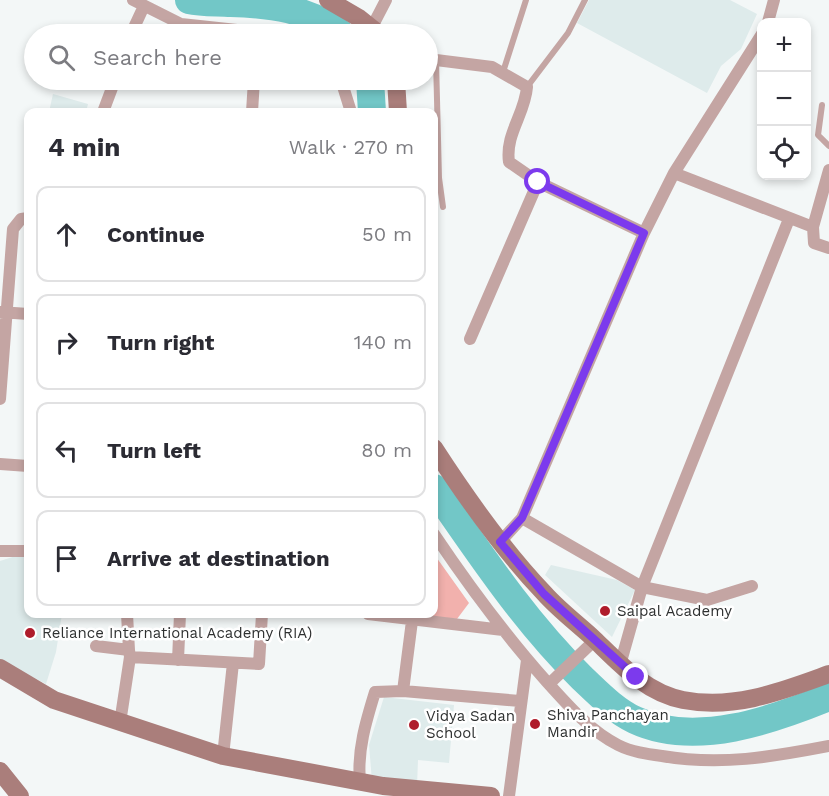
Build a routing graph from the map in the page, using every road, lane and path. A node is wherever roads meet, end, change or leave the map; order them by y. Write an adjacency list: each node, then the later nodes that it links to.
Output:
1 (328, 0): 10 (street)
2 (386, 0): 11 (street)
3 (526, 0): 14 (lane)
4 (585, 0): 15 (lane)
5 (774, 0): 7 (street)
6 (138, 3): 8 (street); 9 (street)
7 (769, 18)
8 (133, 24)
9 (181, 24)
10 (365, 24)
11 (378, 24)
12 (757, 42): 30 (street)
13 (438, 60): 14 (street)
14 (503, 72): 15 (street)
15 (527, 87): 31 (street)
16 (111, 90): 22 (street)
17 (253, 90): 23 (street)
18 (344, 90): 24 (street)
19 (397, 90): 25 (street)
20 (434, 90): 26 (lane)
21 (822, 105): 27 (lane)
22 (104, 108)
23 (252, 108)
24 (350, 108)
25 (398, 108)
26 (435, 108)
27 (829, 146)
28 (438, 161): 32 (lane)
29 (829, 170): 35 (street)
30 (674, 173): 34 (street); 36 (street)
31 (538, 182): 36 (street); 40 (street)
32 (443, 207)
33 (24, 219): 38 (street)
34 (789, 219): 35 (street); 51 (street)
35 (813, 227): 37 (street)
36 (644, 233): 45 (street)
37 (829, 248)
38 (4, 312): 39 (street); 41 (street)
39 (24, 314)
40 (470, 339)
41 (0, 399)
42 (438, 454): 47 (street)
43 (0, 464): 44 (street)
44 (24, 466)
45 (522, 518): 47 (street); 51 (street)
46 (438, 540): 57 (street)
47 (500, 542): 58 (street)
48 (0, 551): 49 (street)
49 (24, 551)
50 (752, 586): 51 (street)
51 (642, 587): 64 (street)
52 (127, 618): 60 (street)
53 (180, 618): 61 (street)
54 (262, 618): 63 (street)
55 (393, 618): 56 (street)
56 (412, 621): 57 (street); 68 (street)
57 (503, 630): 62 (street)
58 (595, 640): 64 (street); 67 (street)
59 (96, 646): 60 (street)
60 (129, 654): 61 (street); 70 (street)
61 (178, 660): 63 (street)
62 (527, 660): 67 (street); 69 (street)
63 (233, 663): 72 (street)
64 (620, 665): 66 (street)
65 (0, 668): 70 (street)
66 (829, 674)
67 (549, 684): 71 (street)
68 (403, 691): 69 (street); 74 (street)
69 (520, 701): 78 (street)
70 (120, 723): 72 (street)
71 (829, 746)
72 (223, 756): 74 (street)
73 (0, 771): 76 (street)
74 (360, 781): 75 (street)
75 (382, 791): 77 (street)
76 (20, 796)
77 (491, 796)
78 (509, 796)

